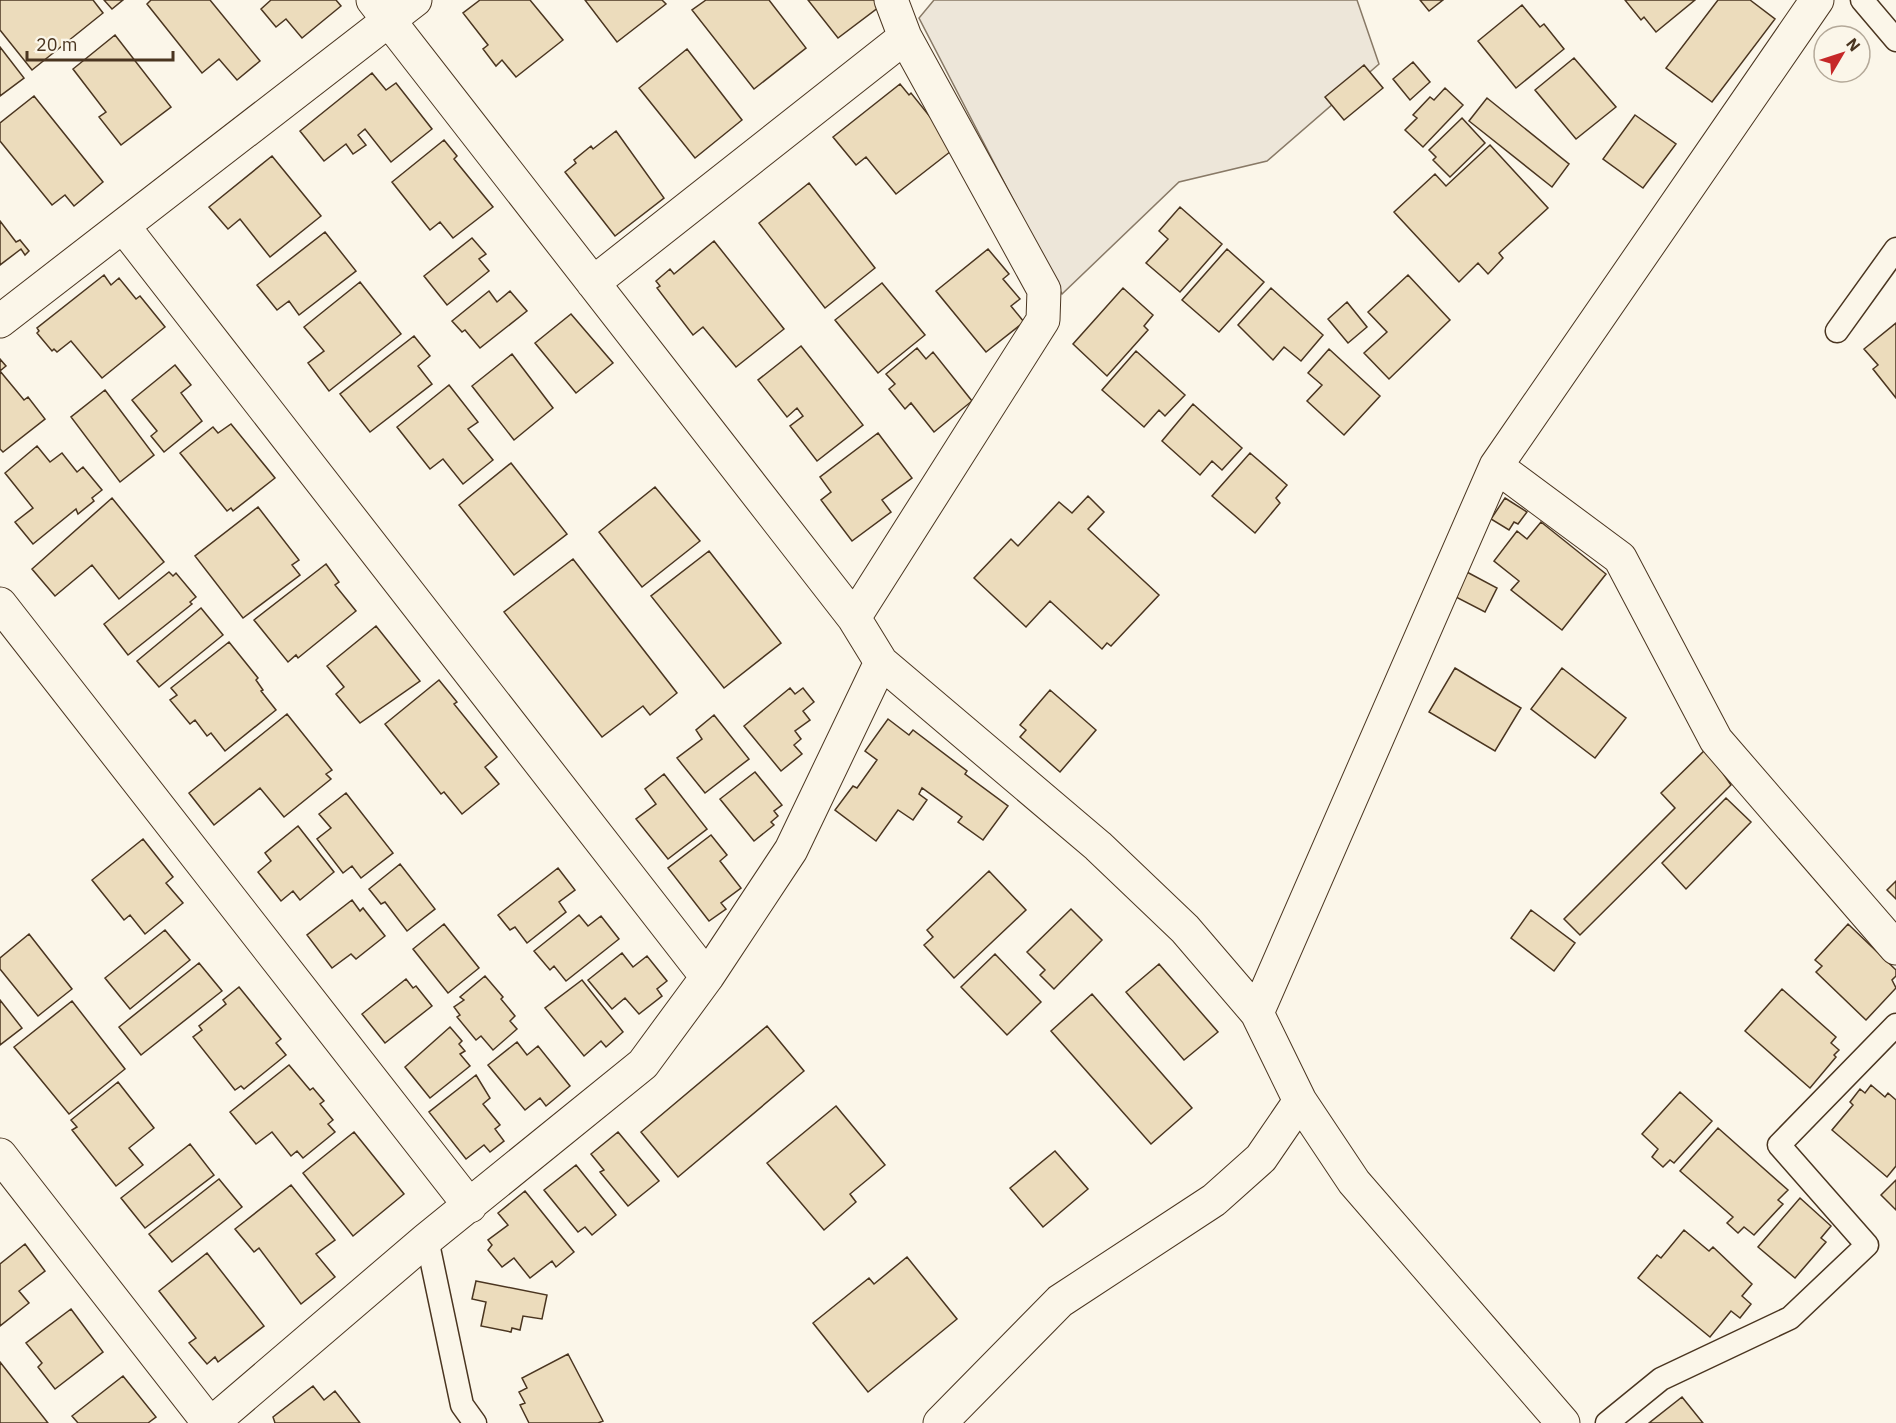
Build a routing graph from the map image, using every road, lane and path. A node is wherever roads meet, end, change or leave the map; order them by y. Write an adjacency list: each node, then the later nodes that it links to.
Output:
1 (416, 0): 5 (street)
2 (891, 0): 6 (street)
3 (1817, 0): 13 (street)
4 (1862, 0): 7 (lane)
5 (381, 10): 8 (street); 10 (street)
6 (905, 37): 10 (street); 15 (street)
7 (1896, 40)
8 (123, 226): 11 (street); 18 (street)
9 (1894, 256): 12 (lane)
10 (593, 283): 15 (street)
11 (0, 321)
12 (1837, 331)
13 (1496, 466): 17 (street); 19 (street)
14 (0, 604): 23 (street)
15 (854, 618): 16 (street)
16 (881, 662): 18 (street); 19 (street)
17 (1896, 948)
18 (706, 978): 23 (street)
19 (1257, 1013): 21 (street)
20 (1896, 1025): 29 (lane)
21 (1300, 1101): 27 (street); 28 (street)
22 (0, 1155): 25 (street)
23 (470, 1206): 24 (street)
24 (427, 1239): 25 (street); 26 (lane)
25 (210, 1423)
26 (475, 1423)
27 (939, 1423)
28 (1563, 1423)
29 (1606, 1423)

